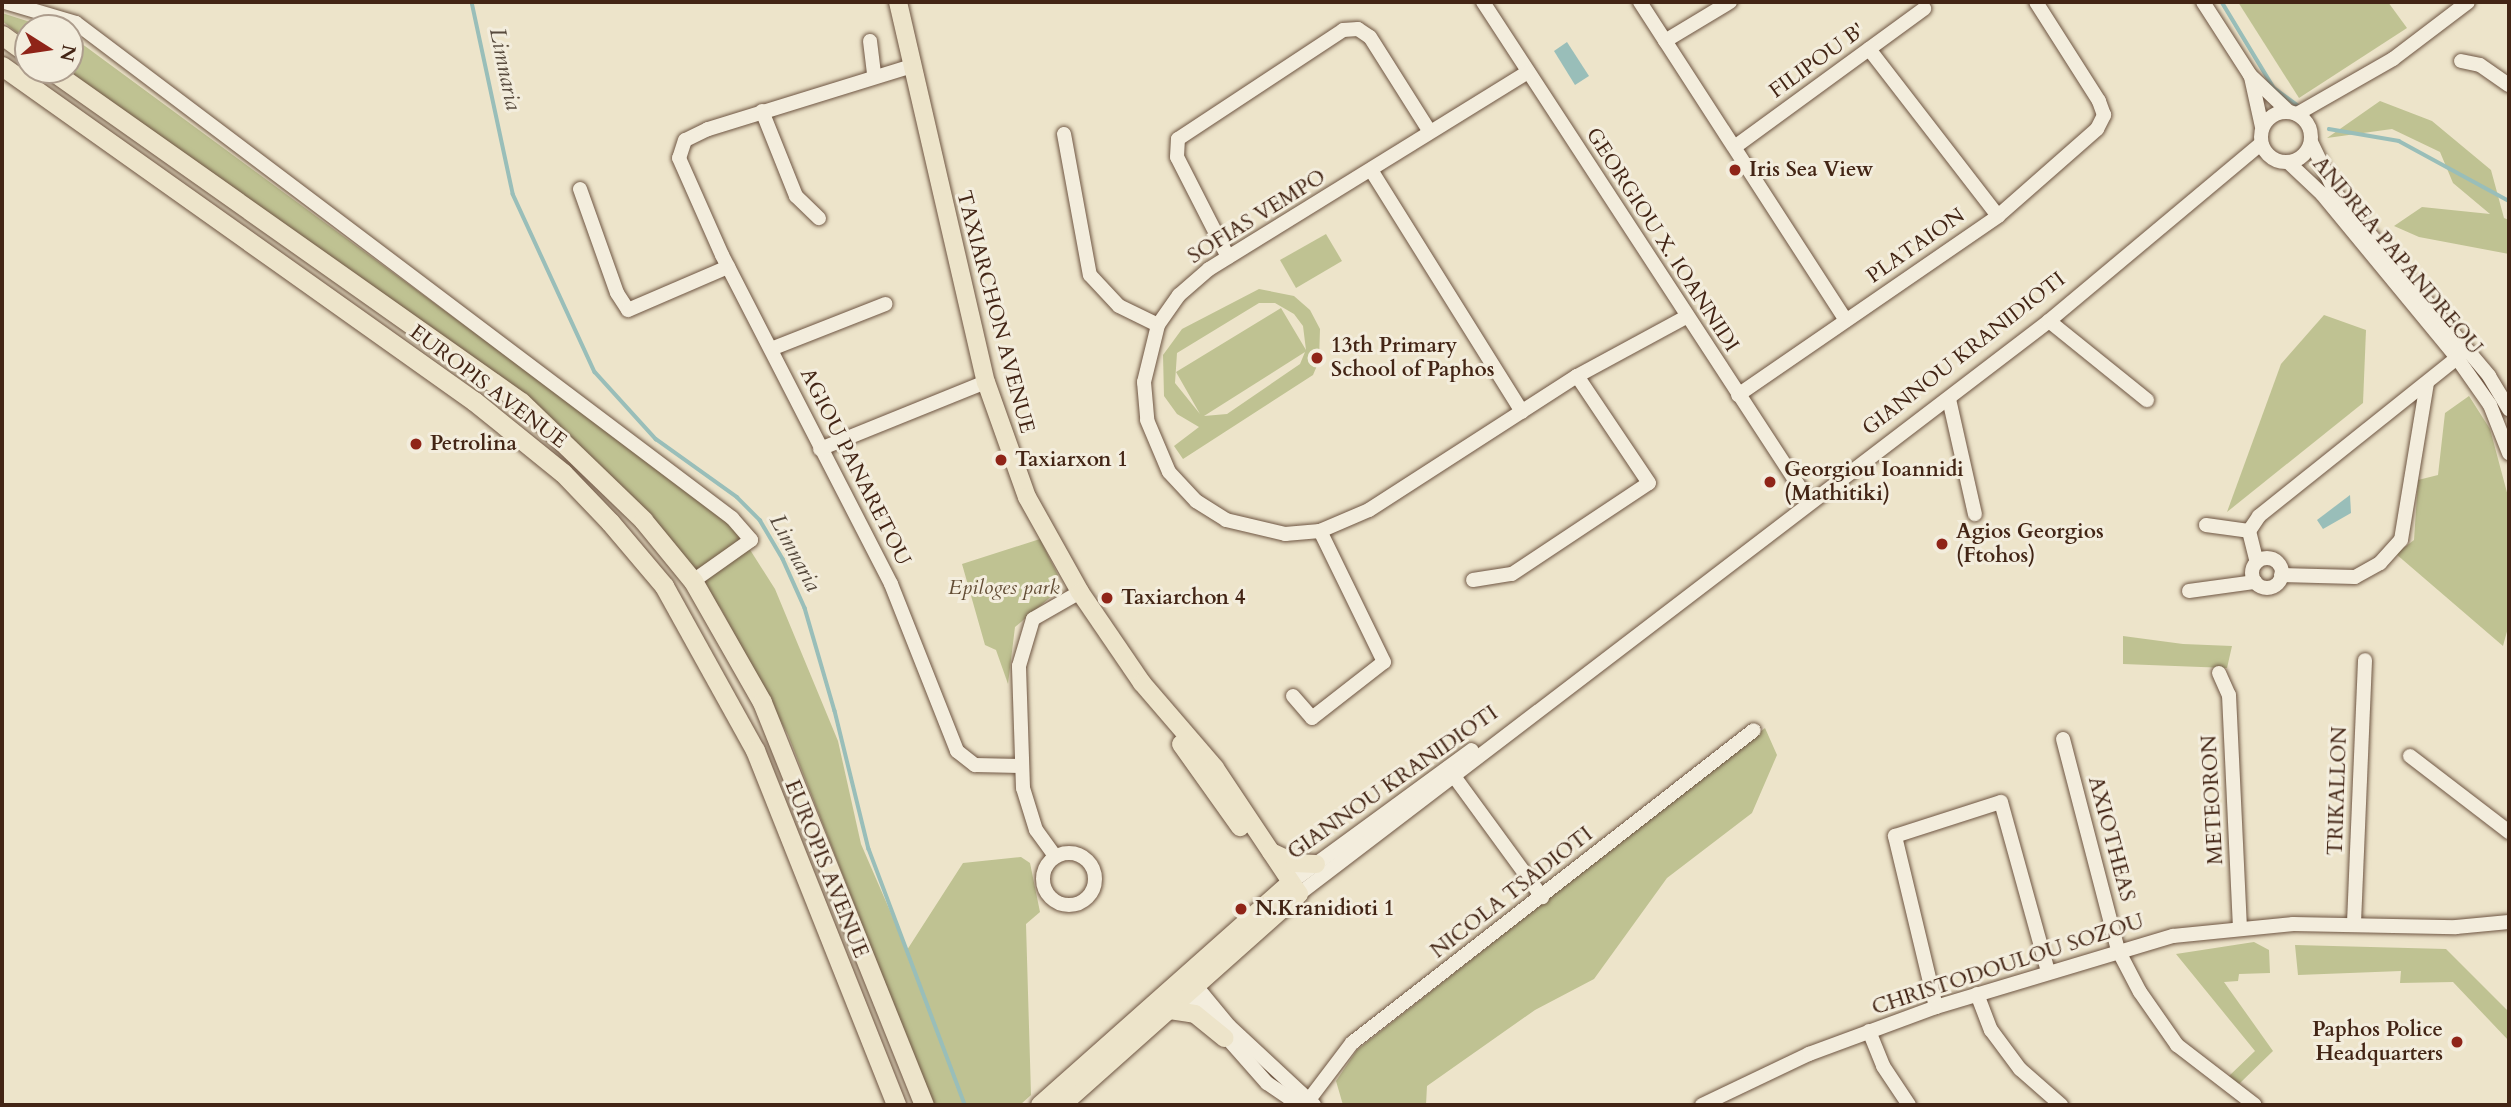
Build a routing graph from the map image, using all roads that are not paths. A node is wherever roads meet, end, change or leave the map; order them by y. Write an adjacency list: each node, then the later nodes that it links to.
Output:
1 (5, 2): 62 (street)
2 (898, 2): 15 (main road, TAXIARCHON AVENUE)
3 (1483, 2): 16 (street, GEORGIOU X. IOANNIDI)
4 (1640, 2): 11 (street)
5 (1730, 2): 11 (street)
6 (2036, 2): 33 (street, PLATAION)
7 (2203, 2): 17 (street)
8 (2468, 2): 21 (street)
9 (1924, 9): 12 (street, FILIPOU B')
10 (870, 41): 18 (street)
11 (1665, 41): 29 (street)
12 (1870, 49): 29 (street, FILIPOU B'); 33 (street)
13 (2461, 61): 20 (street)
14 (2, 66): 93 (highway, EUROPIS AVENUE)
15 (912, 66): 18 (street); 45 (main road, TAXIARCHON AVENUE)
16 (1528, 72): 25 (street, SOFIAS VEMPO); 38 (street, GEORGIOU X. IOANNIDI)
17 (2250, 75): 23 (street); 24 (street)
18 (874, 76): 22 (street)
19 (71, 84): 62 (highway, EUROPIS AVENUE)
20 (2509, 85)
21 (2328, 100): 23 (street); 27 (street)
22 (762, 111): 34 (street); 36 (street, AGIOU PANARETOU)
23 (2292, 112): 24 (street); 27 (street)
24 (2262, 127): 28 (street)
25 (1430, 132): 31 (street, SOFIAS VEMPO); 35 (street)
26 (1063, 134): 41 (street)
27 (2311, 138): 30 (street); 43 (street, ANDREA PAPANDREOU)
28 (2261, 144): 30 (street); 40 (street, GIANNOU KRANIDIOTI)
29 (1736, 146): 39 (street)
30 (2288, 162): 43 (street, ANDREA PAPANDREOU)
31 (1371, 170): 35 (street, SOFIAS VEMPO); 51 (street)
32 (580, 189): 36 (street)
33 (1998, 216): 39 (street, PLATAION)
34 (819, 218)
35 (1228, 257): 41 (street, SOFIAS VEMPO)
36 (728, 267): 42 (street, AGIOU PANARETOU)
37 (886, 304): 42 (street)
38 (1686, 317): 44 (street, SOFIAS VEMPO); 47 (street, GEORGIOU X. IOANNIDI)
39 (1846, 320): 47 (street, PLATAION)
40 (2049, 321): 48 (street, GIANNOU KRANIDIOTI); 49 (street)
41 (1158, 325): 57 (street, SOFIAS VEMPO)
42 (771, 349): 52 (street, AGIOU PANARETOU)
43 (2462, 354): 46 (street); 50 (street, ANDREA PAPANDREOU); 53 (street, ANDREA PAPANDREOU)
44 (1577, 376): 51 (street, SOFIAS VEMPO); 61 (street)
45 (986, 382): 52 (street); 65 (main road, TAXIARCHON AVENUE)
46 (2427, 383): 58 (street); 60 (street)
47 (1738, 395): 54 (street, GEORGIOU X. IOANNIDI)
48 (1949, 399): 54 (street, GIANNOU KRANIDIOTI); 55 (street)
49 (2147, 400)
50 (2509, 409)
51 (1522, 412): 57 (street, SOFIAS VEMPO)
52 (820, 449): 73 (street, AGIOU PANARETOU)
53 (2509, 453)
54 (1808, 500): 74 (street, GIANNOU KRANIDIOTI)
55 (1975, 514)
56 (2206, 525): 58 (street)
57 (1320, 531): 68 (street)
58 (2249, 531): 59 (street)
59 (2257, 562): 60 (street); 63 (street)
60 (2281, 575): 63 (street)
61 (1473, 580)
62 (693, 581): 94 (highway, EUROPIS AVENUE)
63 (2255, 582): 64 (street)
64 (2189, 591)
65 (1080, 592): 69 (main road, TAXIARCHON AVENUE); 73 (street)
66 (2365, 660): 82 (street, TRIKALLON)
67 (2219, 673): 83 (street, METEORON)
68 (1293, 696)
69 (1168, 719): 76 (main road, TAXIARCHON AVENUE); 79 (main road, TAXIARCHON AVENUE)
70 (1754, 730): 80 (street, NICOLA TSADIOTI)
71 (2063, 739): 84 (street, AXIOTHEAS)
72 (2410, 756): 75 (street)
73 (1020, 766): 77 (street)
74 (1450, 771): 78 (street, GIANNOU KRANIDIOTI); 79 (street, GIANNOU KRANIDIOTI); 80 (street)
75 (2509, 832)
76 (1268, 851): 78 (main road); 79 (main road, TAXIARCHON AVENUE)
77 (1055, 856)
78 (1315, 864): 79 (street, GIANNOU KRANIDIOTI)
79 (1290, 892): 86 (main road, GIANNOU KRANIDIOTI)
80 (1542, 897): 92 (street, NICOLA TSADIOTI)
81 (2509, 922): 82 (street, CHRISTODOULOU SOZOU)
82 (2354, 923): 83 (street, CHRISTODOULOU SOZOU)
83 (2240, 928): 84 (street, CHRISTODOULOU SOZOU)
84 (2118, 950): 85 (street, CHRISTODOULOU SOZOU); 100 (street, AXIOTHEAS)
85 (2048, 971): 87 (street, CHRISTODOULOU SOZOU); 88 (street)
86 (1187, 984): 89 (main road, GIANNOU KRANIDIOTI); 91 (street); 92 (street); 95 (main road, GIANNOU KRANIDIOTI)
87 (1977, 995): 88 (street, CHRISTODOULOU SOZOU); 99 (street)
88 (1936, 1007): 90 (street, CHRISTODOULOU SOZOU)
89 (1170, 1010): 91 (main road); 96 (main road, GIANNOU KRANIDIOTI)
90 (1869, 1031): 97 (street, CHRISTODOULOU SOZOU); 98 (street)
91 (1225, 1038): 92 (street)
92 (1311, 1103)
93 (896, 1105)
94 (924, 1105)
95 (1041, 1105)
96 (1062, 1105)
97 (1702, 1105)
98 (1909, 1105)
99 (2061, 1105)
100 (2255, 1105)

